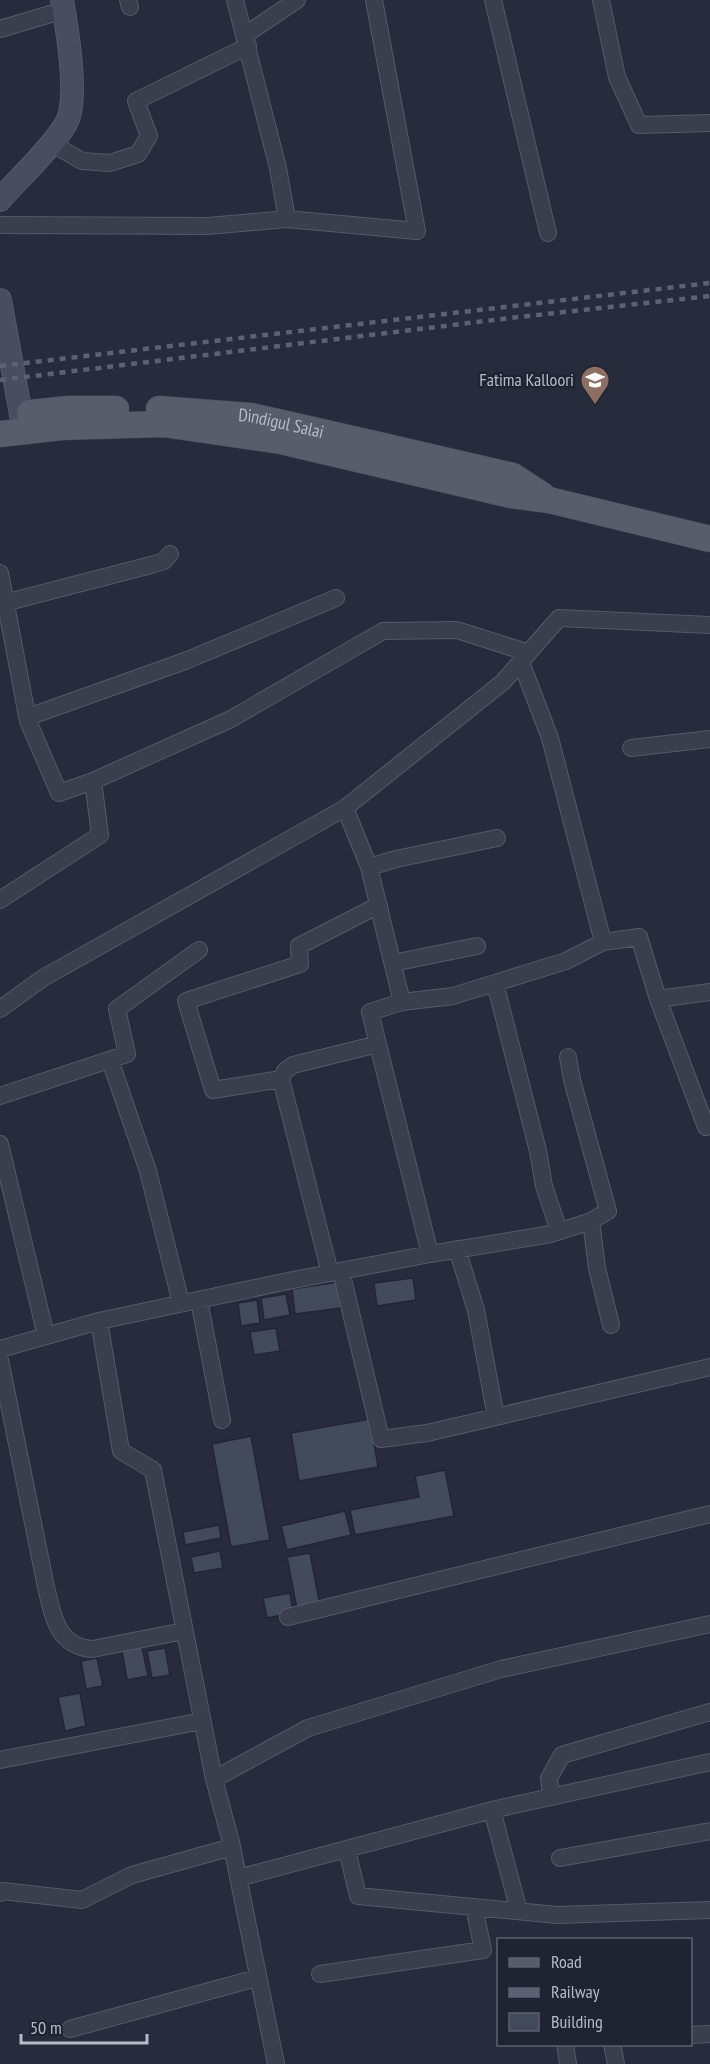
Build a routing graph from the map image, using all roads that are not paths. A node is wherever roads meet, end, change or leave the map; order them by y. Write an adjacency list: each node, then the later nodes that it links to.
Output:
1 (235, 0): 8 (street)
2 (297, 0): 8 (street)
3 (374, 0): 12 (street)
4 (493, 0): 14 (street)
5 (601, 0): 9 (street)
6 (63, 5): 7 (street); 10 (main road)
7 (0, 29)
8 (246, 40): 10 (street); 12 (street)
9 (710, 123)
10 (51, 143): 11 (main road)
11 (0, 200)
12 (287, 219): 13 (street)
13 (0, 225)
14 (548, 233)
15 (0, 300): 16 (main road)
16 (3, 329): 17 (main road)
17 (11, 424): 18 (main road, Dindigul Salai)
18 (710, 539)
19 (170, 554): 22 (street)
20 (0, 573): 22 (street)
21 (336, 598): 25 (street)
22 (3, 603): 25 (street)
23 (710, 625): 24 (street)
24 (525, 658): 28 (street); 29 (street); 34 (street)
25 (28, 717): 28 (street)
26 (710, 739): 27 (street)
27 (631, 748)
28 (93, 781): 32 (street)
29 (345, 808): 31 (street); 42 (street)
30 (497, 838): 31 (street)
31 (369, 867): 33 (street)
32 (0, 900)
33 (379, 905): 37 (street); 46 (street)
34 (603, 942): 38 (street); 40 (street)
35 (477, 946): 37 (street)
36 (199, 950): 45 (street)
37 (393, 963): 41 (street)
38 (495, 983): 41 (street); 51 (street)
39 (710, 992): 40 (street)
40 (658, 999): 48 (street)
41 (402, 1002): 43 (street)
42 (0, 1009)
43 (378, 1044): 46 (street); 53 (street)
44 (568, 1057): 50 (street)
45 (110, 1060): 47 (street); 56 (street)
46 (281, 1079): 54 (street)
47 (0, 1096)
48 (706, 1127)
49 (0, 1144): 59 (street)
50 (591, 1221): 51 (street); 58 (street)
51 (559, 1231): 52 (street)
52 (457, 1250): 53 (street); 63 (street)
53 (430, 1254): 54 (street)
54 (336, 1272): 55 (street); 63 (street)
55 (199, 1300): 56 (street); 64 (street)
56 (181, 1303): 57 (street)
57 (99, 1321): 59 (street); 68 (street)
58 (611, 1325)
59 (46, 1336): 60 (street)
60 (0, 1349)
61 (0, 1360): 68 (street)
62 (710, 1367): 63 (street)
63 (496, 1417)
64 (222, 1420)
65 (710, 1514): 66 (street)
66 (288, 1617)
67 (710, 1624): 73 (street)
68 (184, 1631): 70 (street)
69 (710, 1712): 74 (street)
70 (202, 1721): 71 (street); 73 (street)
71 (0, 1760)
72 (710, 1762): 74 (street)
73 (214, 1779): 77 (street)
74 (551, 1797): 75 (street)
75 (492, 1810): 78 (street); 84 (street)
76 (710, 1831): 79 (street)
77 (232, 1847): 80 (street); 81 (street)
78 (347, 1850): 80 (street); 82 (street)
79 (560, 1858)
80 (238, 1878): 86 (street)
81 (0, 1893)
82 (474, 1907): 84 (street); 85 (street)
83 (710, 1910): 84 (street)
84 (519, 1911)
85 (320, 1974)
86 (257, 1978): 87 (street); 92 (street)
87 (70, 2029)
88 (710, 2034): 89 (street)
89 (692, 2035)
90 (565, 2046): 93 (street)
91 (612, 2046): 94 (street)
92 (270, 2063)
93 (568, 2064)
94 (616, 2064)

